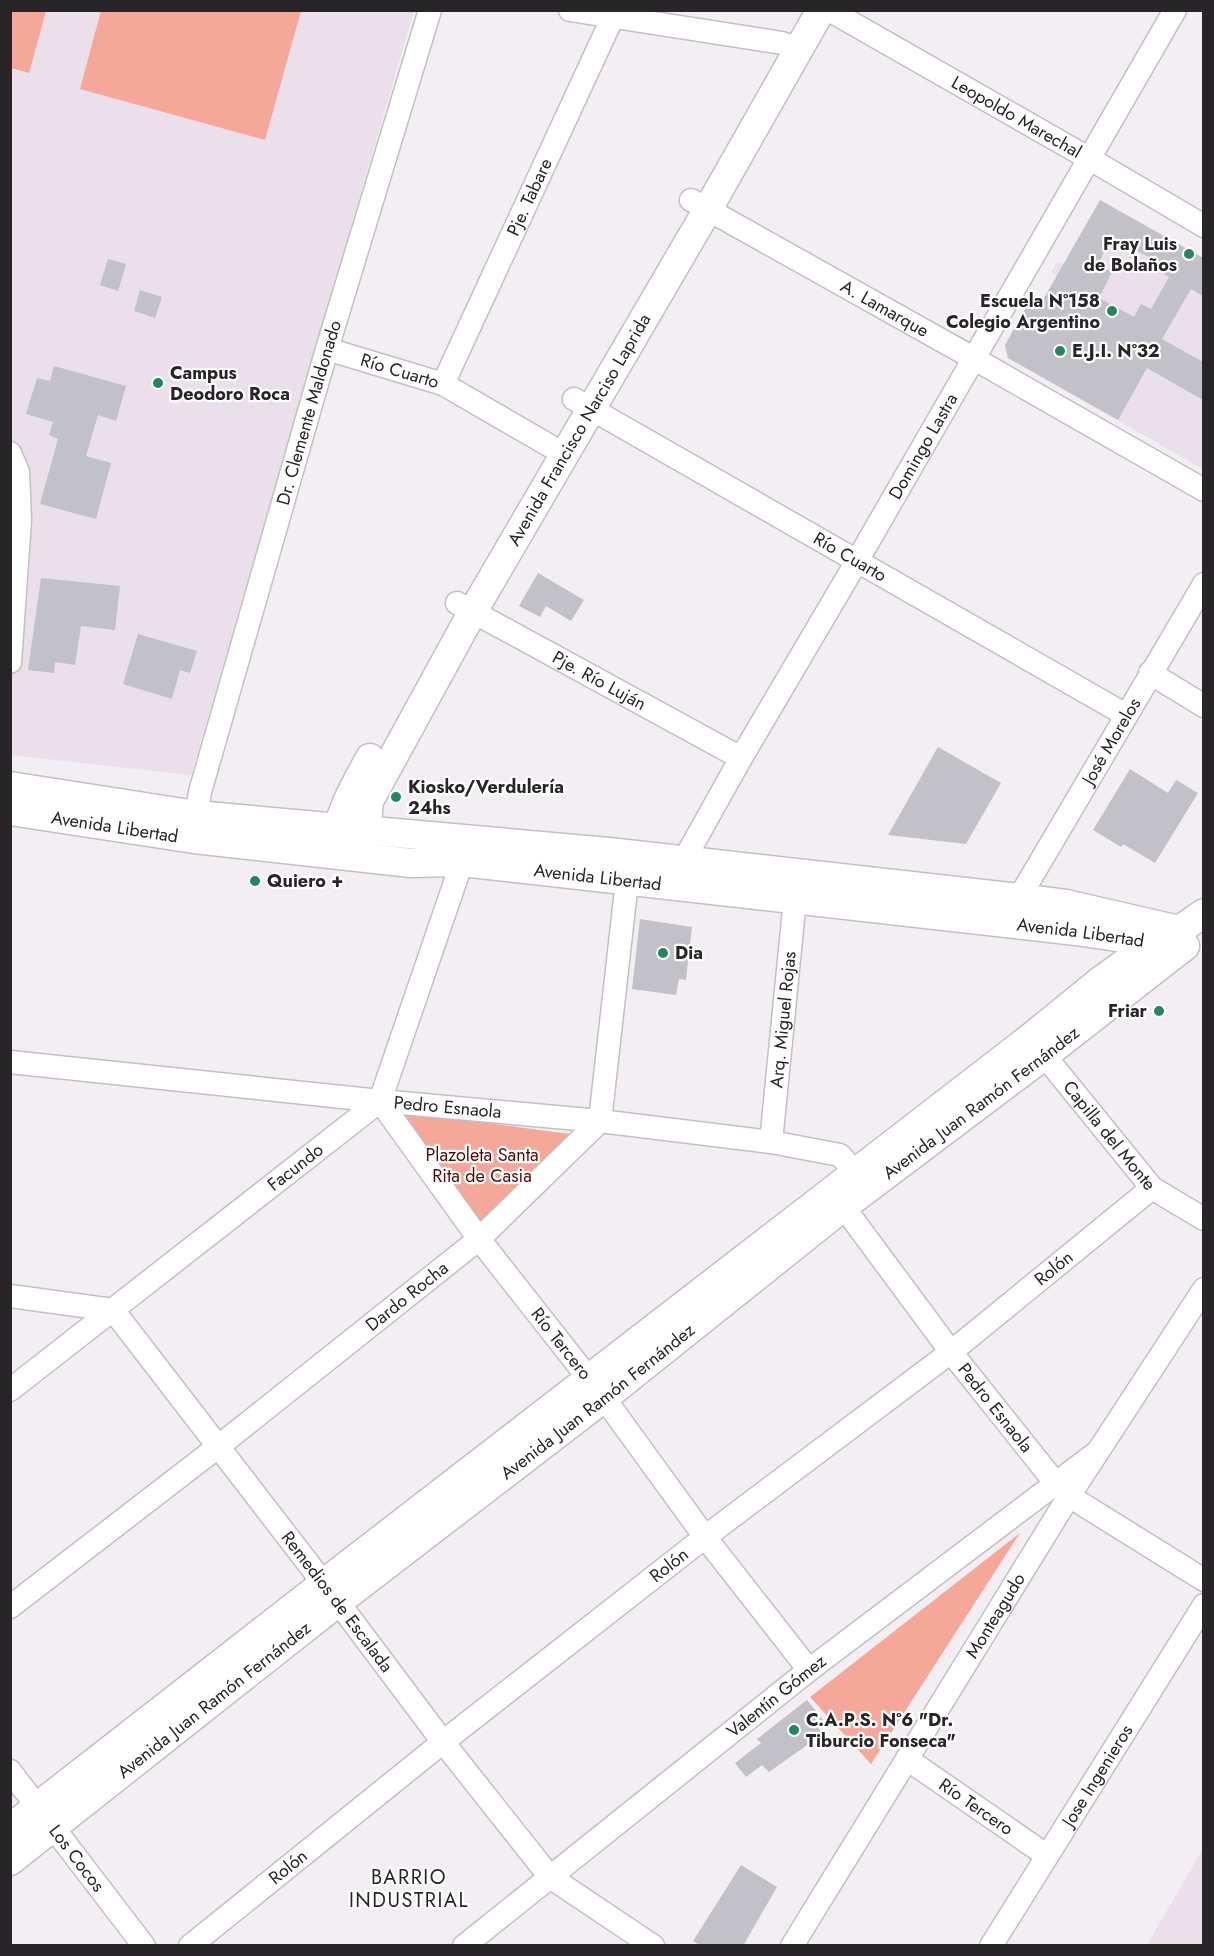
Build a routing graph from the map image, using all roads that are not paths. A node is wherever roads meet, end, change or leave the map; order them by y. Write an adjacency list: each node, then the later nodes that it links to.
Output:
1 (430, 10): 12 (street, Dr. Clemente Maldonado)
2 (570, 10): 7 (street)
3 (801, 10): 8 (main road, Avenida Francisco Narciso Laprida)
4 (821, 10): 8 (main road, Avenida Francisco Narciso Laprida)
5 (829, 10): 9 (street, Leopoldo Marechal)
6 (1175, 10): 9 (street, Domingo Lastra)
7 (615, 14): 8 (street); 14 (street, Pje. Tabare)
8 (790, 47): 10 (main road, Avenida Francisco Narciso Laprida)
9 (1090, 159): 11 (street, Leopoldo Marechal); 13 (street, Domingo Lastra)
10 (700, 204): 13 (street, A. Lamarque); 15 (main road, Avenida Francisco Narciso Laprida)
11 (1203, 226)
12 (327, 349): 14 (street, Río Cuarto); 29 (street, Dr. Clemente Maldonado)
13 (973, 358): 18 (street, A. Lamarque); 19 (street, Domingo Lastra)
14 (443, 384): 16 (street, Río Cuarto)
15 (583, 404): 16 (main road, Avenida Francisco Narciso Laprida); 19 (street, Río Cuarto)
16 (556, 449): 21 (main road, Avenida Francisco Narciso Laprida)
17 (10, 453): 22 (street)
18 (1203, 490)
19 (857, 561): 25 (street, Río Cuarto); 26 (street, Domingo Lastra)
20 (1203, 584): 23 (street, José Morelos)
21 (465, 608): 26 (street, Pje. Río Luján); 30 (main road, Avenida Francisco Narciso Laprida); 31 (main road, Avenida Francisco Narciso Laprida)
22 (10, 662)
23 (1150, 673): 24 (street); 25 (street, José Morelos)
24 (1203, 706)
25 (1126, 715): 35 (street, José Morelos)
26 (741, 758): 33 (street, Domingo Lastra)
27 (10, 786): 29 (main road, Avenida Libertad)
28 (10, 811): 30 (main road, Avenida Libertad)
29 (196, 815): 30 (main road, Avenida Libertad)
30 (336, 841): 31 (main road, Avenida Libertad)
31 (366, 843): 32 (main road, Avenida Libertad); 33 (main road, Avenida Libertad)
32 (462, 862): 34 (main road, Avenida Libertad); 43 (street)
33 (683, 873): 34 (main road, Avenida Libertad); 35 (main road, Avenida Libertad); 36 (main road, Avenida Libertad)
34 (627, 881): 44 (street)
35 (1019, 898): 39 (main road, Avenida Libertad)
36 (795, 899): 38 (main road, Avenida Libertad); 45 (street, Arq. Miguel Rojas)
37 (1203, 913): 39 (main road)
38 (1076, 931): 39 (main road, Avenida Libertad); 40 (main road)
39 (1185, 940): 40 (main road, Avenida Juan Ramón Fernández); 41 (main road, Avenida Juan Ramón Fernández)
40 (1100, 981): 41 (main road, Avenida Juan Ramón Fernández)
41 (1037, 1047): 46 (main road, Avenida Juan Ramón Fernández); 47 (street, Capilla del Monte)
42 (10, 1062): 43 (street, Pedro Esnaola)
43 (380, 1101): 44 (street, Pedro Esnaola); 50 (street, Río Tercero); 53 (street, Facundo)
44 (600, 1122): 45 (street, Pedro Esnaola); 50 (street, Dardo Rocha)
45 (771, 1142): 46 (street, Pedro Esnaola)
46 (862, 1180): 48 (main road, Avenida Juan Ramón Fernández)
47 (1152, 1188): 49 (street, Capilla del Monte); 54 (street, Rolón)
48 (837, 1199): 54 (street, Pedro Esnaola); 55 (main road, Avenida Juan Ramón Fernández)
49 (1203, 1219)
50 (479, 1239): 55 (street, Río Tercero); 57 (street, Dardo Rocha)
51 (1203, 1289): 58 (street, Monteagudo)
52 (10, 1296): 53 (street)
53 (112, 1310): 56 (street, Facundo); 57 (street, Remedios de Escalada)
54 (951, 1352): 58 (street, Pedro Esnaola); 59 (street, Rolón)
55 (597, 1389): 59 (street, Río Tercero); 61 (main road, Avenida Juan Ramón Fernández)
56 (10, 1390)
57 (219, 1446): 61 (street, Remedios de Escalada); 63 (street, Dardo Rocha)
58 (1063, 1490): 60 (street, Pedro Esnaola); 64 (street, Valentín Gómez); 66 (street, Monteagudo)
59 (705, 1537): 64 (street, Río Tercero); 65 (street, Rolón)
60 (1203, 1580)
61 (331, 1593): 65 (street, Remedios de Escalada); 68 (main road, Avenida Juan Ramón Fernández)
62 (1203, 1605): 70 (street, Jose Ingenieros)
63 (10, 1606)
64 (809, 1670): 72 (street, Valentín Gómez)
65 (443, 1742): 72 (street, Remedios de Escalada); 74 (street, Rolón)
66 (907, 1759): 70 (street, Río Tercero); 77 (street, Monteagudo)
67 (10, 1771): 68 (street, Los Cocos)
68 (46, 1816): 69 (main road, Avenida Juan Ramón Fernández); 71 (main road, Avenida Juan Ramón Fernández); 73 (street, Los Cocos)
69 (10, 1828)
70 (1046, 1855): 78 (street, Jose Ingenieros)
71 (10, 1861)
72 (550, 1877): 75 (street, Valentín Gómez); 76 (street, Remedios de Escalada)
73 (144, 1946)
74 (190, 1946)
75 (464, 1946)
76 (653, 1946)
77 (792, 1946)
78 (991, 1946)

